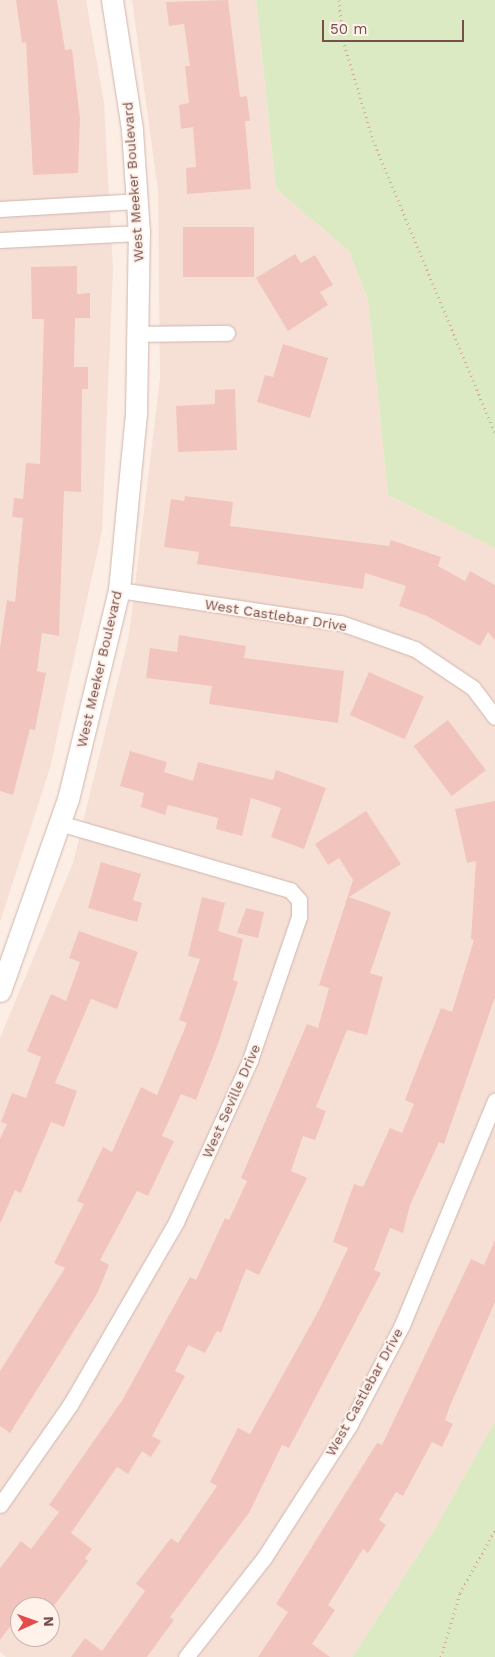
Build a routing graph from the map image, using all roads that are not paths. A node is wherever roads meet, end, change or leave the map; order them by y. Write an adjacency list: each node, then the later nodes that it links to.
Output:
1 (112, 0): 2 (street, West Meeker Boulevard)
2 (137, 201): 3 (street); 4 (street, West Meeker Boulevard)
3 (0, 209)
4 (139, 233): 5 (street); 7 (street, West Meeker Boulevard)
5 (0, 240)
6 (227, 333): 7 (street)
7 (139, 334): 8 (street, West Meeker Boulevard)
8 (119, 590): 9 (street, West Castlebar Drive); 10 (street, West Meeker Boulevard)
9 (495, 717)
10 (60, 823): 11 (street, West Meeker Boulevard); 13 (street, West Seville Drive)
11 (1, 986)
12 (495, 1100): 14 (street, West Castlebar Drive)
13 (0, 1505)
14 (186, 1657)

